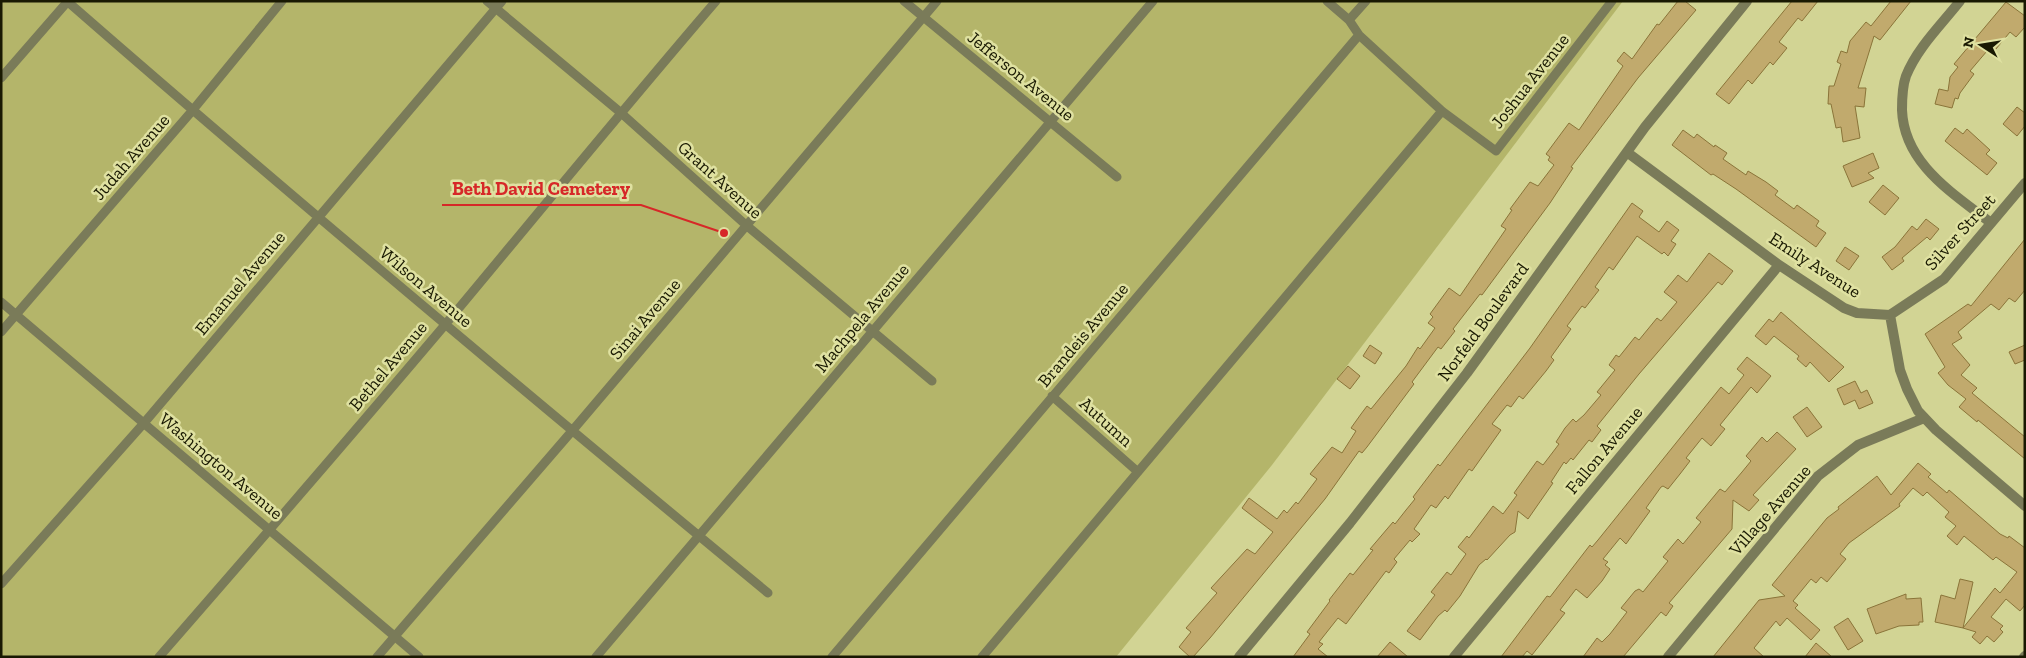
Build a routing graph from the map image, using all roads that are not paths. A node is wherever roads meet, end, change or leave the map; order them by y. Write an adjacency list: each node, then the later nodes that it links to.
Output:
1 (67, 1): 17 (lane); 18 (lane, Wilson Avenue)
2 (282, 1): 18 (lane, Judah Avenue)
3 (487, 1): 13 (lane, Grant Avenue)
4 (716, 1): 20 (lane, Bethel Avenue)
5 (904, 1): 14 (lane, Jefferson Avenue)
6 (937, 1): 14 (lane, Sinai Avenue)
7 (1153, 1): 21 (lane, Machpela Avenue)
8 (1327, 1): 15 (lane)
9 (1366, 1): 15 (lane)
10 (1612, 1): 19 (lane, Joshua Avenue)
11 (1747, 1): 22 (street, Norfeld Boulevard)
12 (1960, 1): 26 (street)
13 (499, 5): 20 (lane, Grant Avenue); 25 (lane, Emanuel Avenue)
14 (923, 17): 21 (lane, Jefferson Avenue); 27 (lane, Sinai Avenue)
15 (1349, 20): 16 (lane)
16 (1359, 35): 19 (lane); 36 (lane, Brandeis Avenue)
17 (1, 78)
18 (192, 111): 25 (lane, Wilson Avenue); 30 (lane, Judah Avenue)
19 (1442, 111): 40 (lane)
20 (620, 112): 27 (lane, Grant Avenue); 32 (lane, Bethel Avenue)
21 (1051, 121): 23 (lane, Jefferson Avenue); 33 (lane, Machpela Avenue)
22 (1628, 153): 28 (street, Emily Avenue); 53 (street, Norfeld Boulevard)
23 (1117, 176)
24 (2025, 182): 26 (street, Silver Street)
25 (317, 216): 32 (lane, Wilson Avenue); 38 (lane, Emanuel Avenue)
26 (1992, 223): 31 (street, Silver Street)
27 (746, 225): 33 (lane, Grant Avenue); 39 (lane, Sinai Avenue)
28 (1779, 264): 31 (street, Emily Avenue); 54 (street, Fallon Avenue)
29 (1, 302): 30 (lane, Washington Avenue)
30 (16, 314): 34 (lane, Judah Avenue); 38 (lane, Washington Avenue)
31 (1890, 315): 37 (street)
32 (445, 325): 39 (lane, Wilson Avenue); 42 (lane, Bethel Avenue)
33 (873, 330): 35 (lane, Grant Avenue); 43 (lane, Machpela Avenue)
34 (1, 332)
35 (932, 381)
36 (1052, 396): 40 (lane, Autumn); 51 (lane, Brandeis Avenue)
37 (1924, 418): 41 (street); 55 (street, Village Avenue)
38 (144, 423): 42 (lane, Washington Avenue); 44 (lane, Emanuel Avenue)
39 (572, 432): 43 (lane, Wilson Avenue); 46 (lane, Sinai Avenue)
40 (1138, 472): 52 (lane)
41 (2025, 506)
42 (270, 530): 46 (lane, Washington Avenue); 47 (lane, Bethel Avenue)
43 (699, 536): 45 (lane, Wilson Avenue); 50 (lane, Machpela Avenue)
44 (1, 584)
45 (768, 593)
46 (394, 636): 48 (lane, Sinai Avenue); 49 (lane, Washington Avenue)
47 (159, 657)
48 (377, 657)
49 (419, 657)
50 (596, 657)
51 (832, 657)
52 (982, 657)
53 (1239, 657)
54 (1454, 657)
55 (1668, 657)

